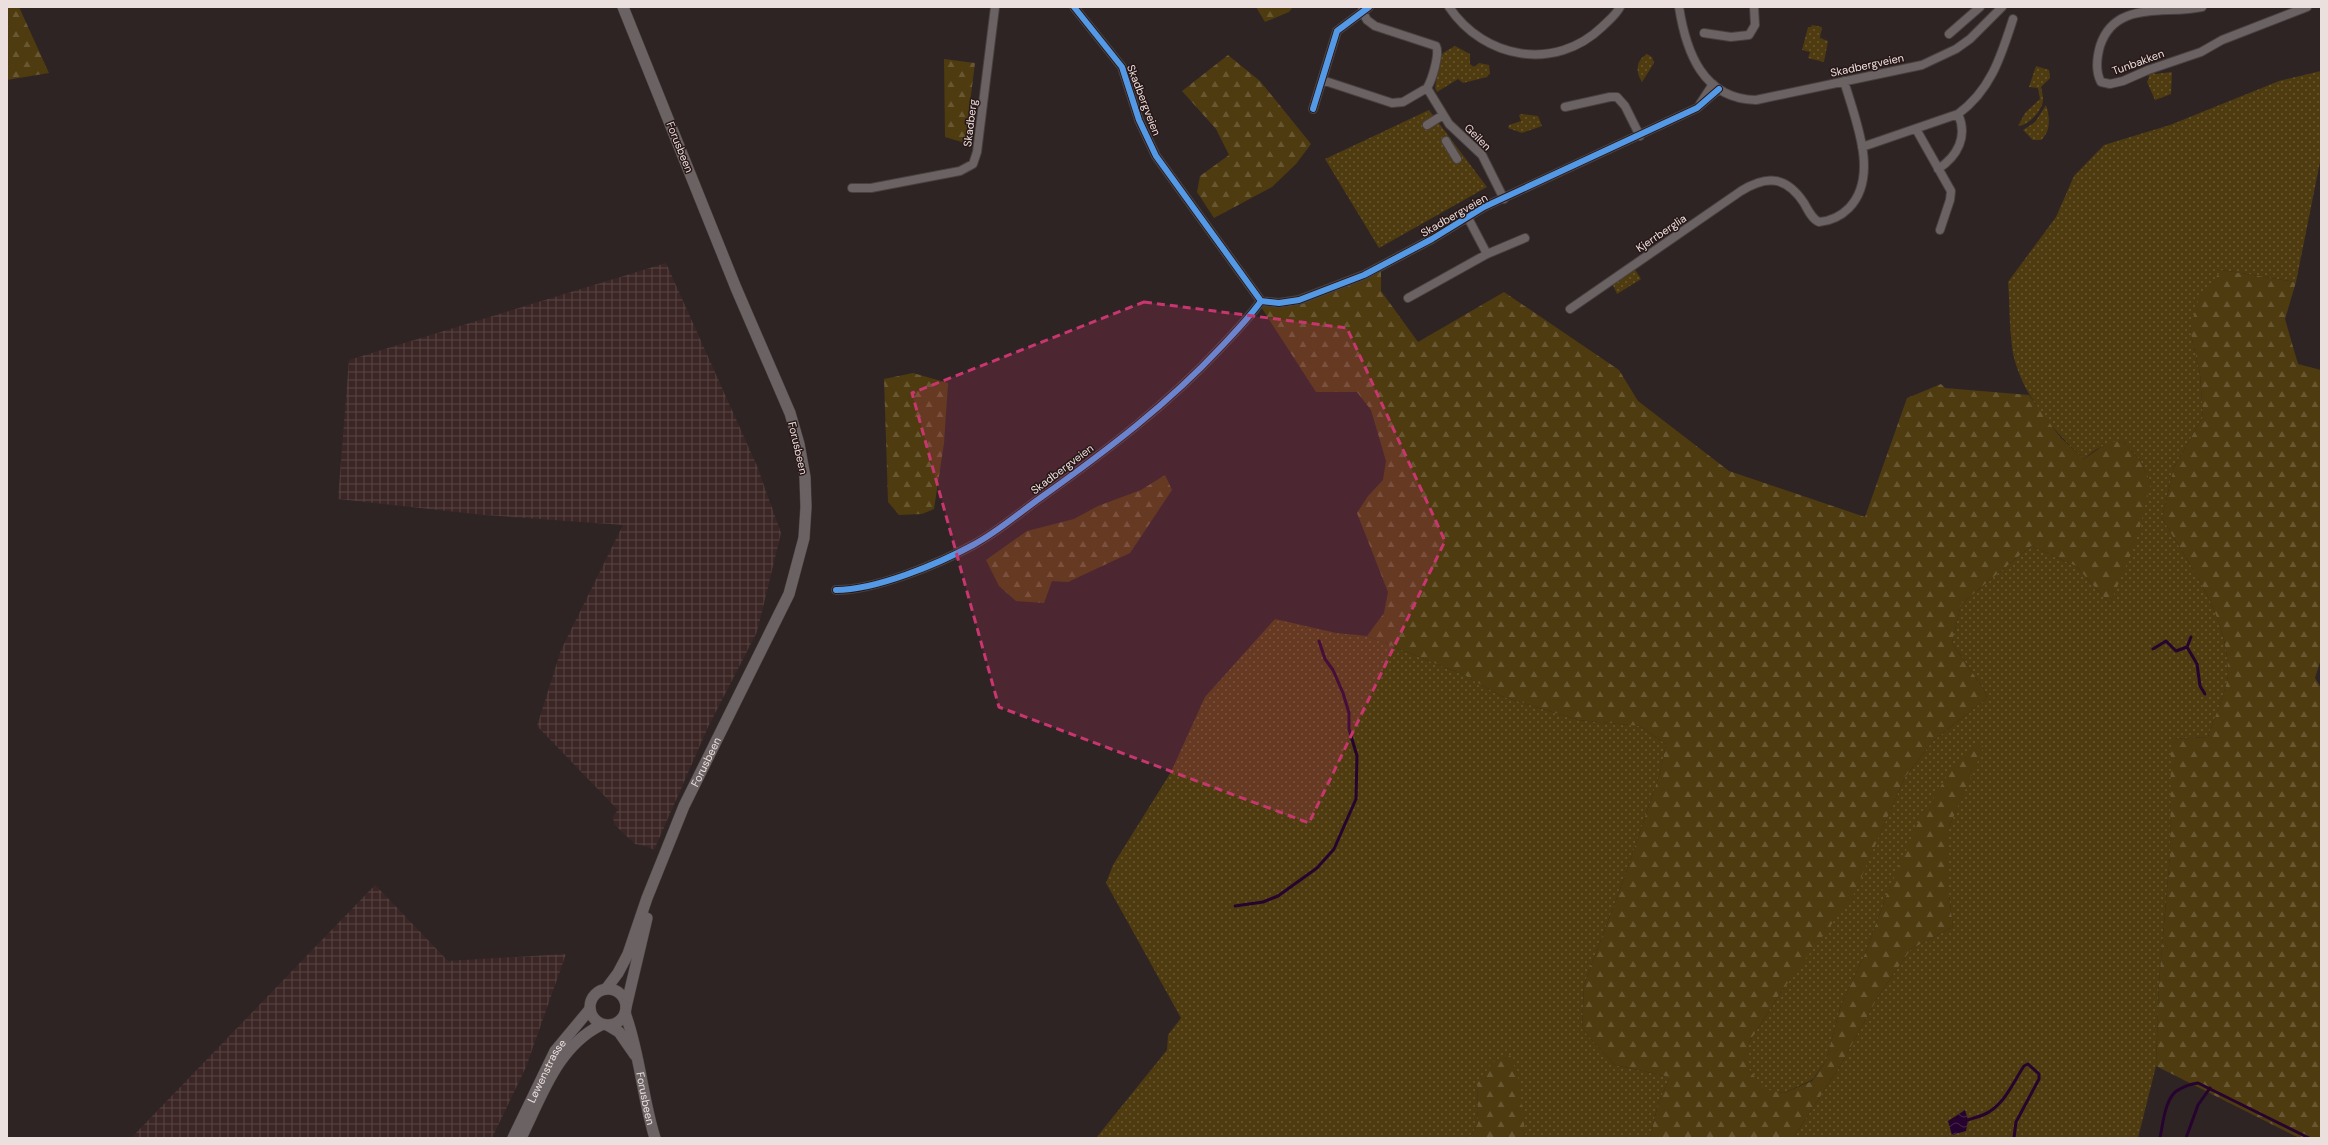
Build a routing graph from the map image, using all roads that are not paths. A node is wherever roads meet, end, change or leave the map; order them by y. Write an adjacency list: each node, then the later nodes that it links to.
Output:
1 (623, 7): 41 (main road, Forusbeen)
2 (995, 7): 31 (street, Skadberg)
3 (1074, 7): 38 (street, Skadbergveien)
4 (1449, 7): 5 (street)
5 (1620, 7)
6 (1679, 7): 18 (street)
7 (1754, 7): 14 (street)
8 (1980, 7): 15 (street)
9 (2002, 7): 17 (street, Skadbergveien)
10 (2202, 7): 11 (street, Tunbakken)
11 (2307, 7)
12 (1366, 9): 16 (street); 19 (street)
13 (2013, 19): 22 (street)
14 (1704, 33)
15 (1949, 34)
16 (1322, 80): 19 (street); 21 (street)
17 (1844, 81): 18 (street, Skadbergveien); 28 (street)
18 (1716, 87): 26 (street, Skadbergveien)
19 (1427, 88): 23 (street, Geilen)
20 (1566, 107): 26 (street)
21 (1313, 109)
22 (1958, 114): 25 (street); 30 (street)
23 (1443, 115): 24 (street); 32 (street, Geilen)
24 (1427, 125)
25 (1916, 128): 28 (street); 30 (street)
26 (1640, 136): 32 (street, Skadbergveien)
27 (1446, 141): 29 (street)
28 (1862, 147): 39 (street, Kjerrberglia)
29 (1457, 159)
30 (1938, 168): 34 (street)
31 (852, 188)
32 (1504, 199): 33 (street, Skadbergveien)
33 (1467, 216): 36 (street); 38 (street, Skadbergveien)
34 (1940, 230)
35 (1524, 238): 36 (street)
36 (1487, 254): 37 (street)
37 (1408, 298)
38 (1261, 301): 40 (street, Skadbergveien)
39 (1570, 309)
40 (836, 590)
41 (652, 889): 42 (main road, Forusbeen); 44 (main road, Forusbeen)
42 (606, 989): 43 (main road); 44 (main road)
43 (590, 1009): 45 (main road); 47 (main road, Løwenstrasse)
44 (626, 1010): 45 (main road); 46 (main road, Forusbeen)
45 (605, 1025): 46 (main road, Forusbeen); 48 (main road, Løwenstrasse)
46 (637, 1059): 49 (main road, Forusbeen)
47 (513, 1138)
48 (522, 1138)
49 (655, 1138)

